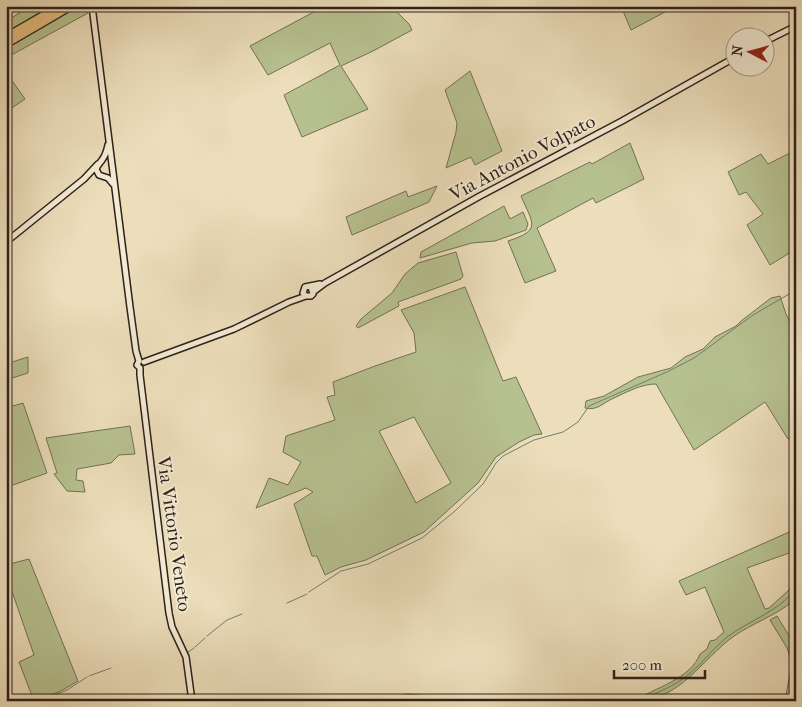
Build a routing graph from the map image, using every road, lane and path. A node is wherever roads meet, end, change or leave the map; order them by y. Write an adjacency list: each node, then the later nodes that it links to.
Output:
1 (60, 6): 5 (highway)
2 (71, 6): 7 (highway)
3 (92, 6): 9 (street)
4 (796, 26): 6 (street)
5 (6, 37)
6 (774, 37)
7 (6, 44)
8 (724, 64): 16 (street, Via Antonio Volpato)
9 (109, 140): 10 (street); 11 (street)
10 (100, 163): 11 (street); 12 (street); 13 (street)
11 (112, 168): 12 (street); 14 (street)
12 (101, 176): 13 (street); 14 (street)
13 (84, 178): 15 (street)
14 (115, 188): 18 (street)
15 (6, 242)
16 (312, 290): 17 (street); 17 (street)
17 (304, 294): 18 (street)
18 (142, 362): 19 (street, Via Vittorio Veneto)
19 (192, 701)

